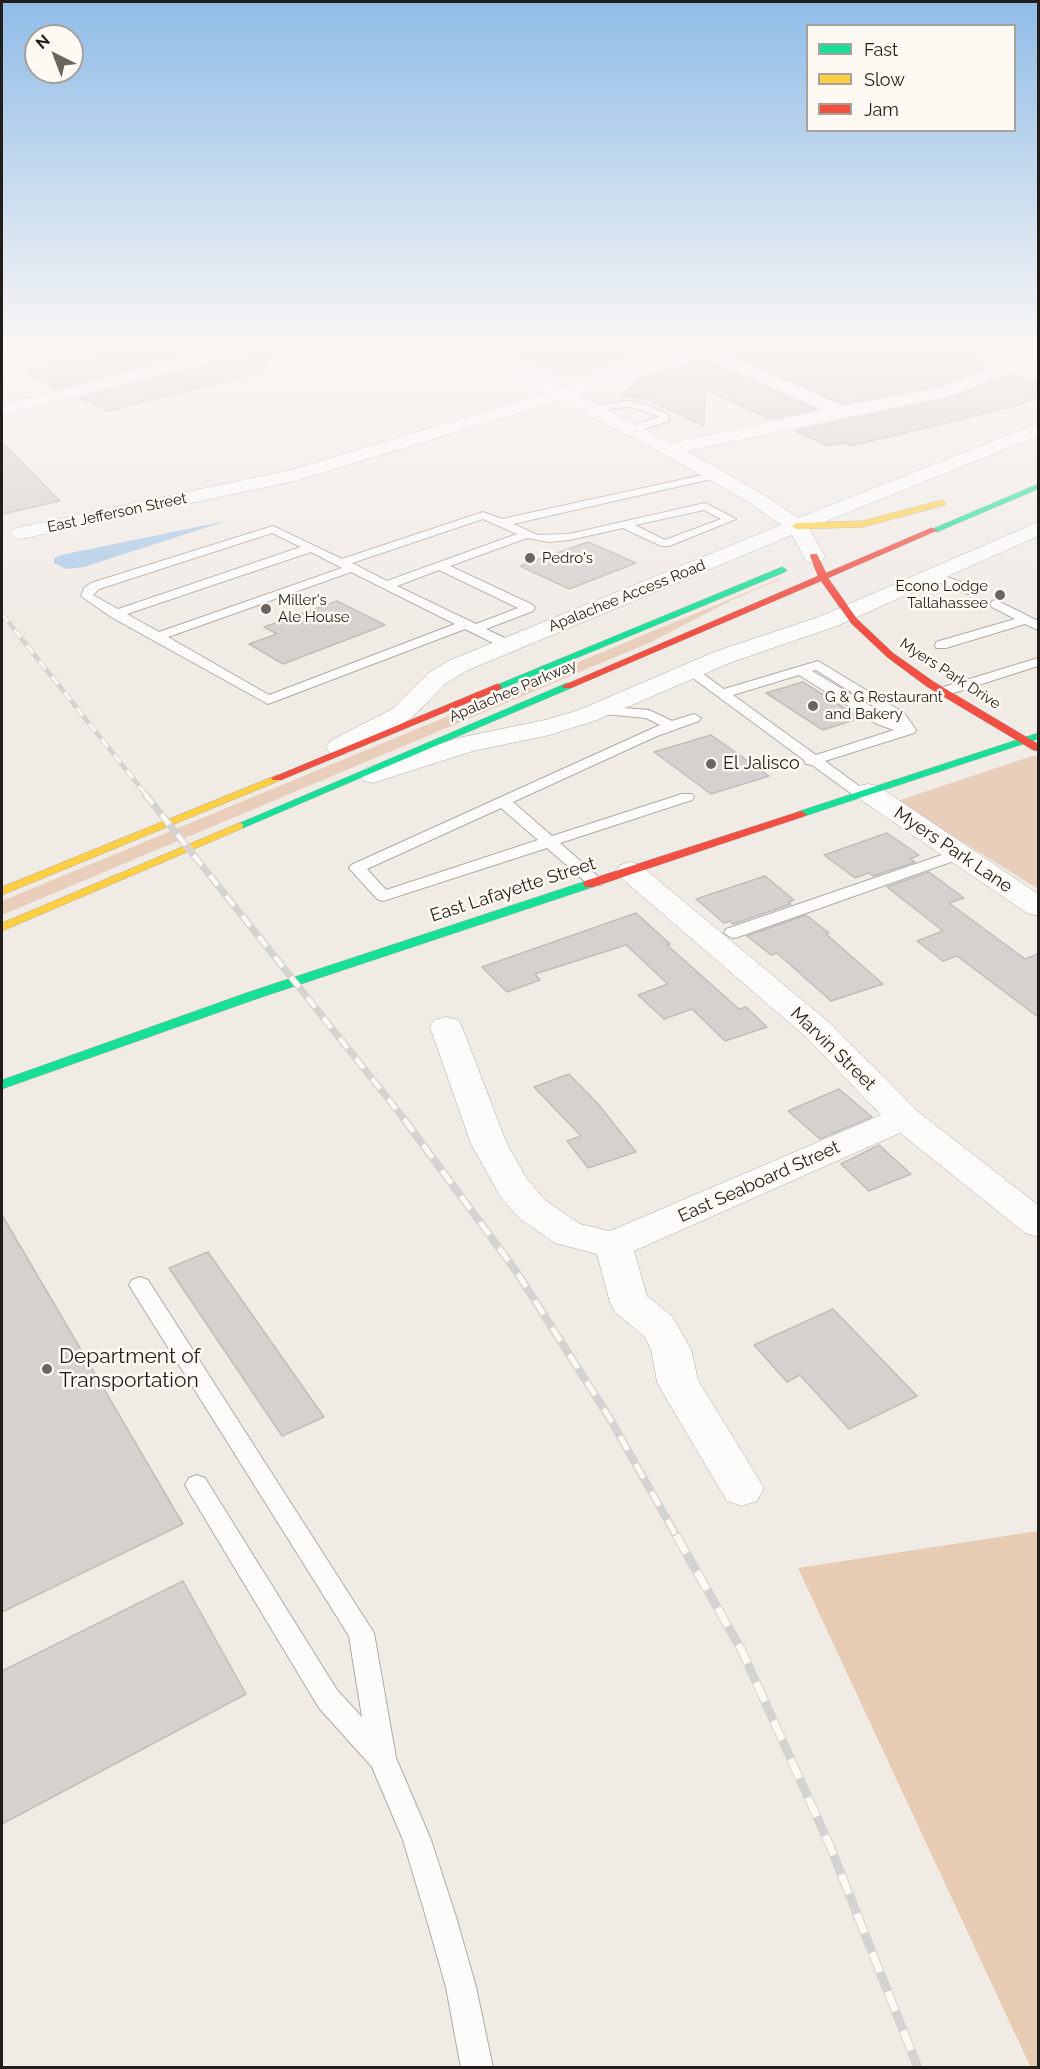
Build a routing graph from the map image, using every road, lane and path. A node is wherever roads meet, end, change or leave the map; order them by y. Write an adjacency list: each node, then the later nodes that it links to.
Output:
1 (413, 440): 12 (street, East Jefferson Street)
2 (650, 440): 5 (street)
3 (712, 440): 5 (street)
4 (1014, 440): 10 (street, Apalachee Access Road)
5 (669, 449): 6 (street)
6 (716, 475): 8 (lane); 10 (street)
7 (1038, 486): 20 (main road, Apalachee Parkway)
8 (501, 523): 13 (lane); 17 (lane)
9 (625, 525): 9 (lane); 13 (lane)
10 (796, 526): 14 (main road); 16 (street); 30 (street, Apalachee Access Road)
11 (1038, 528): 19 (street)
12 (21, 533)
13 (528, 534): 18 (lane)
14 (857, 539)
15 (311, 548): 17 (lane); 25 (lane); 25 (lane)
16 (809, 558): 20 (main road, Myers Park Drive); 46 (main road, Apalachee Parkway)
17 (347, 566): 21 (lane); 29 (lane)
18 (440, 566): 21 (lane); 27 (lane)
19 (932, 574): 22 (lane); 24 (street)
20 (823, 577): 24 (main road, Myers Park Drive); 49 (main road, Apalachee Parkway)
21 (387, 585): 27 (lane)
22 (972, 591)
23 (996, 604): 26 (lane)
24 (848, 612): 33 (street); 35 (main road, Myers Park Drive)
25 (115, 614): 29 (lane)
26 (1026, 620): 28 (lane); 31 (lane)
27 (471, 626): 29 (lane); 30 (lane)
28 (1038, 626)
29 (156, 637)
30 (508, 645): 46 (street, Apalachee Access Road)
31 (941, 645)
32 (1038, 662): 35 (lane)
33 (689, 670): 36 (lane); 37 (street)
34 (801, 670): 36 (lane); 40 (lane); 40 (lane)
35 (942, 692): 42 (main road, Myers Park Drive)
36 (722, 694): 44 (lane)
37 (646, 702): 39 (lane); 49 (street)
38 (694, 718): 39 (lane)
39 (671, 726): 48 (lane)
40 (909, 730): 44 (lane)
41 (1038, 736): 42 (main road, East Lafayette Street)
42 (1024, 741): 43 (main road, Myers Park Drive); 45 (main road, East Lafayette Street)
43 (1038, 749)
44 (811, 761): 45 (lane)
45 (864, 793): 51 (street, Myers Park Lane); 52 (main road, East Lafayette Street)
46 (235, 795): 55 (main road, Apalachee Parkway)
47 (687, 797): 50 (lane)
48 (503, 801): 50 (lane); 50 (lane)
49 (268, 814): 54 (main road, Apalachee Parkway)
50 (549, 842): 53 (lane)
51 (959, 854): 56 (street, Myers Park Lane); 59 (lane)
52 (630, 871): 53 (main road, East Lafayette Street); 62 (street, Marvin Street)
53 (595, 882): 61 (main road, East Lafayette Street)
54 (95, 887): 57 (main road, Apalachee Parkway); 58 (main road)
55 (2, 891)
56 (1038, 907)
57 (2, 927)
58 (2, 933)
59 (732, 933)
60 (446, 1027): 64 (street)
61 (2, 1085)
62 (904, 1118): 63 (street, Marvin Street); 64 (street, East Seaboard Street)
63 (1038, 1224)
64 (613, 1245): 67 (street)
65 (140, 1286): 68 (lane)
66 (197, 1485): 68 (lane)
67 (742, 1488)
68 (382, 1758): 69 (lane)
69 (477, 2067)

